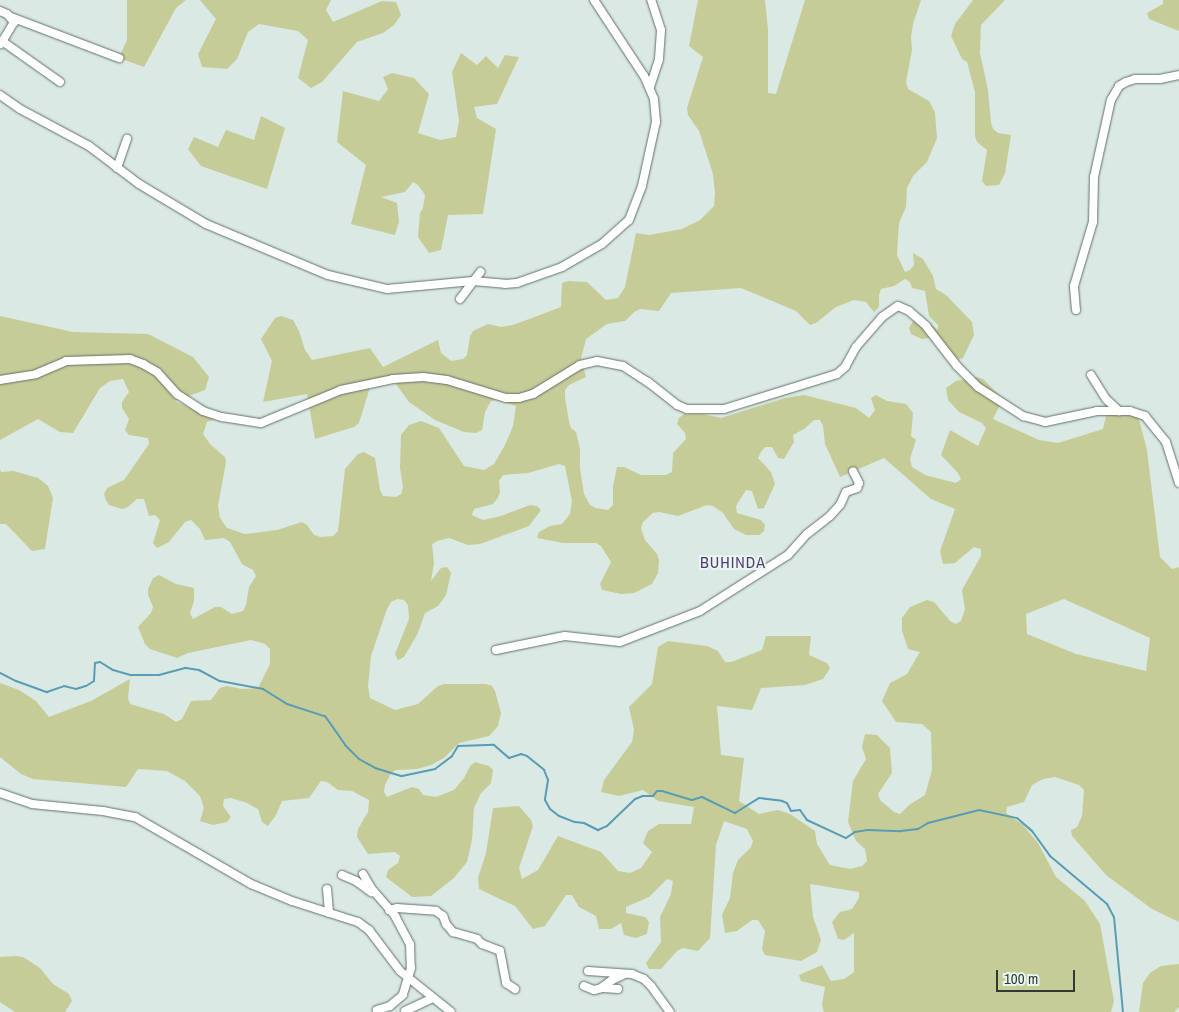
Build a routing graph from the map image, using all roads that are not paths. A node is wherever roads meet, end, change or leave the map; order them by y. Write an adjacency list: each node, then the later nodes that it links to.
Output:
1 (594, 0): 9 (street)
2 (651, 0): 9 (street)
3 (0, 11): 4 (street)
4 (11, 17): 5 (street); 6 (street)
5 (1, 43): 8 (street)
6 (119, 58)
7 (1179, 75): 16 (street)
8 (60, 82)
9 (650, 87): 14 (street)
10 (0, 95): 12 (street)
11 (127, 139): 12 (street)
12 (117, 168): 14 (street)
13 (480, 272): 14 (street)
14 (473, 281): 15 (street)
15 (460, 299)
16 (1076, 310)
17 (1090, 376): 19 (street)
18 (0, 380): 19 (street)
19 (1119, 411): 21 (street)
20 (853, 471): 22 (street)
21 (1179, 484)
22 (496, 650)
23 (0, 793): 29 (street)
24 (363, 874): 27 (street)
25 (342, 875): 27 (street)
26 (327, 888): 29 (street)
27 (377, 896): 28 (street)
28 (389, 910): 32 (street); 35 (street)
29 (329, 913): 32 (street)
30 (588, 971): 31 (street)
31 (632, 974): 34 (street); 41 (street)
32 (409, 978): 37 (street); 38 (street)
33 (584, 986): 34 (street)
34 (601, 988): 36 (street)
35 (515, 989)
36 (618, 989)
37 (433, 998): 39 (street); 40 (street)
38 (376, 1011)
39 (405, 1011)
40 (451, 1012)
41 (670, 1012)

